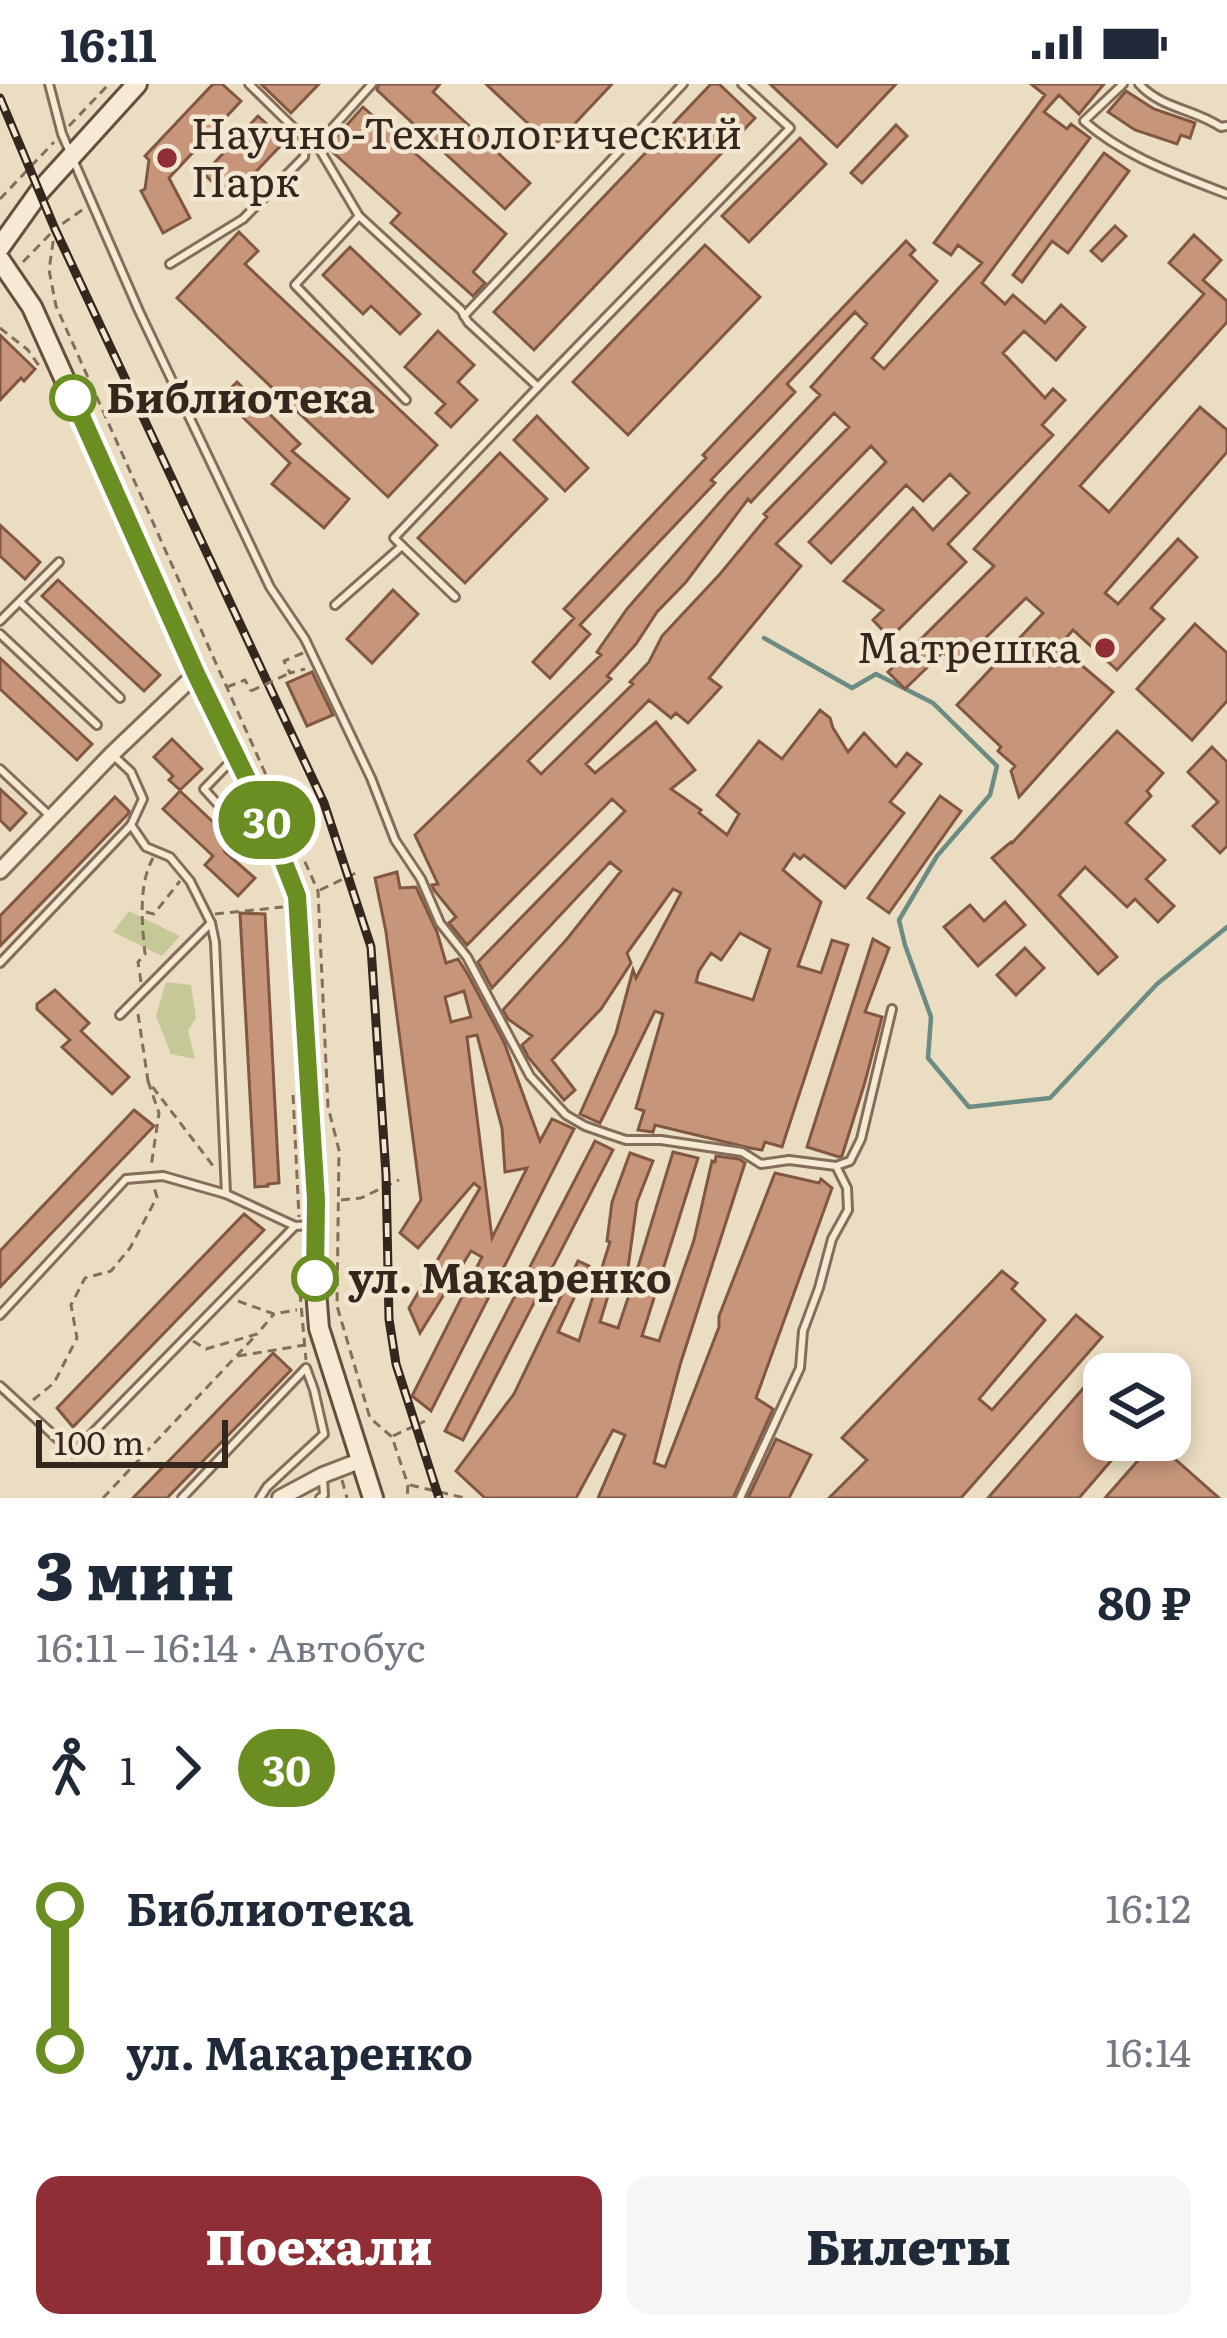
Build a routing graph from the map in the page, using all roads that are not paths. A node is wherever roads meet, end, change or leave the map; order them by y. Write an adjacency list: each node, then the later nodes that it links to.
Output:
1 (49, 84): 10 (lane)
2 (137, 84): 10 (main road)
3 (249, 84): 14 (lane)
4 (371, 84): 12 (lane)
5 (683, 84): 16 (lane)
6 (742, 84): 17 (lane)
7 (1123, 84): 11 (lane)
8 (1139, 84): 9 (lane)
9 (1227, 126)
10 (72, 154): 13 (main road); 42 (lane)
11 (1227, 194)
12 (359, 216): 16 (lane); 18 (lane)
13 (0, 247)
14 (170, 264)
15 (6, 267): 26 (main road)
16 (464, 316): 17 (lane)
17 (538, 387): 19 (lane)
18 (406, 400)
19 (402, 546): 21 (lane); 23 (lane)
20 (59, 562): 22 (lane)
21 (455, 596)
22 (20, 602): 24 (lane); 27 (lane)
23 (335, 605)
24 (0, 621)
25 (0, 634): 28 (lane)
26 (196, 674): 29 (street); 30 (main road)
27 (120, 698)
28 (97, 725)
29 (112, 754): 32 (street); 33 (lane)
30 (236, 757): 34 (main road); 35 (lane)
31 (0, 769): 32 (lane)
32 (50, 816): 37 (street)
33 (130, 824): 38 (lane); 39 (lane)
34 (269, 824): 35 (lane); 44 (main road)
35 (245, 834): 36 (lane)
36 (231, 848)
37 (0, 871)
38 (209, 920): 41 (lane); 43 (lane)
39 (0, 963)
40 (892, 1009): 42 (lane)
41 (120, 1015)
42 (836, 1166): 55 (lane)
43 (226, 1194): 45 (lane); 46 (lane)
44 (316, 1225): 45 (lane); 48 (main road)
45 (295, 1226): 47 (lane)
46 (0, 1315)
47 (0, 1386)
48 (362, 1460): 49 (street); 54 (main road)
49 (323, 1475): 52 (street); 53 (lane)
50 (182, 1498): 51 (lane)
51 (260, 1498)
52 (280, 1498)
53 (320, 1498)
54 (373, 1498)
55 (740, 1498)

